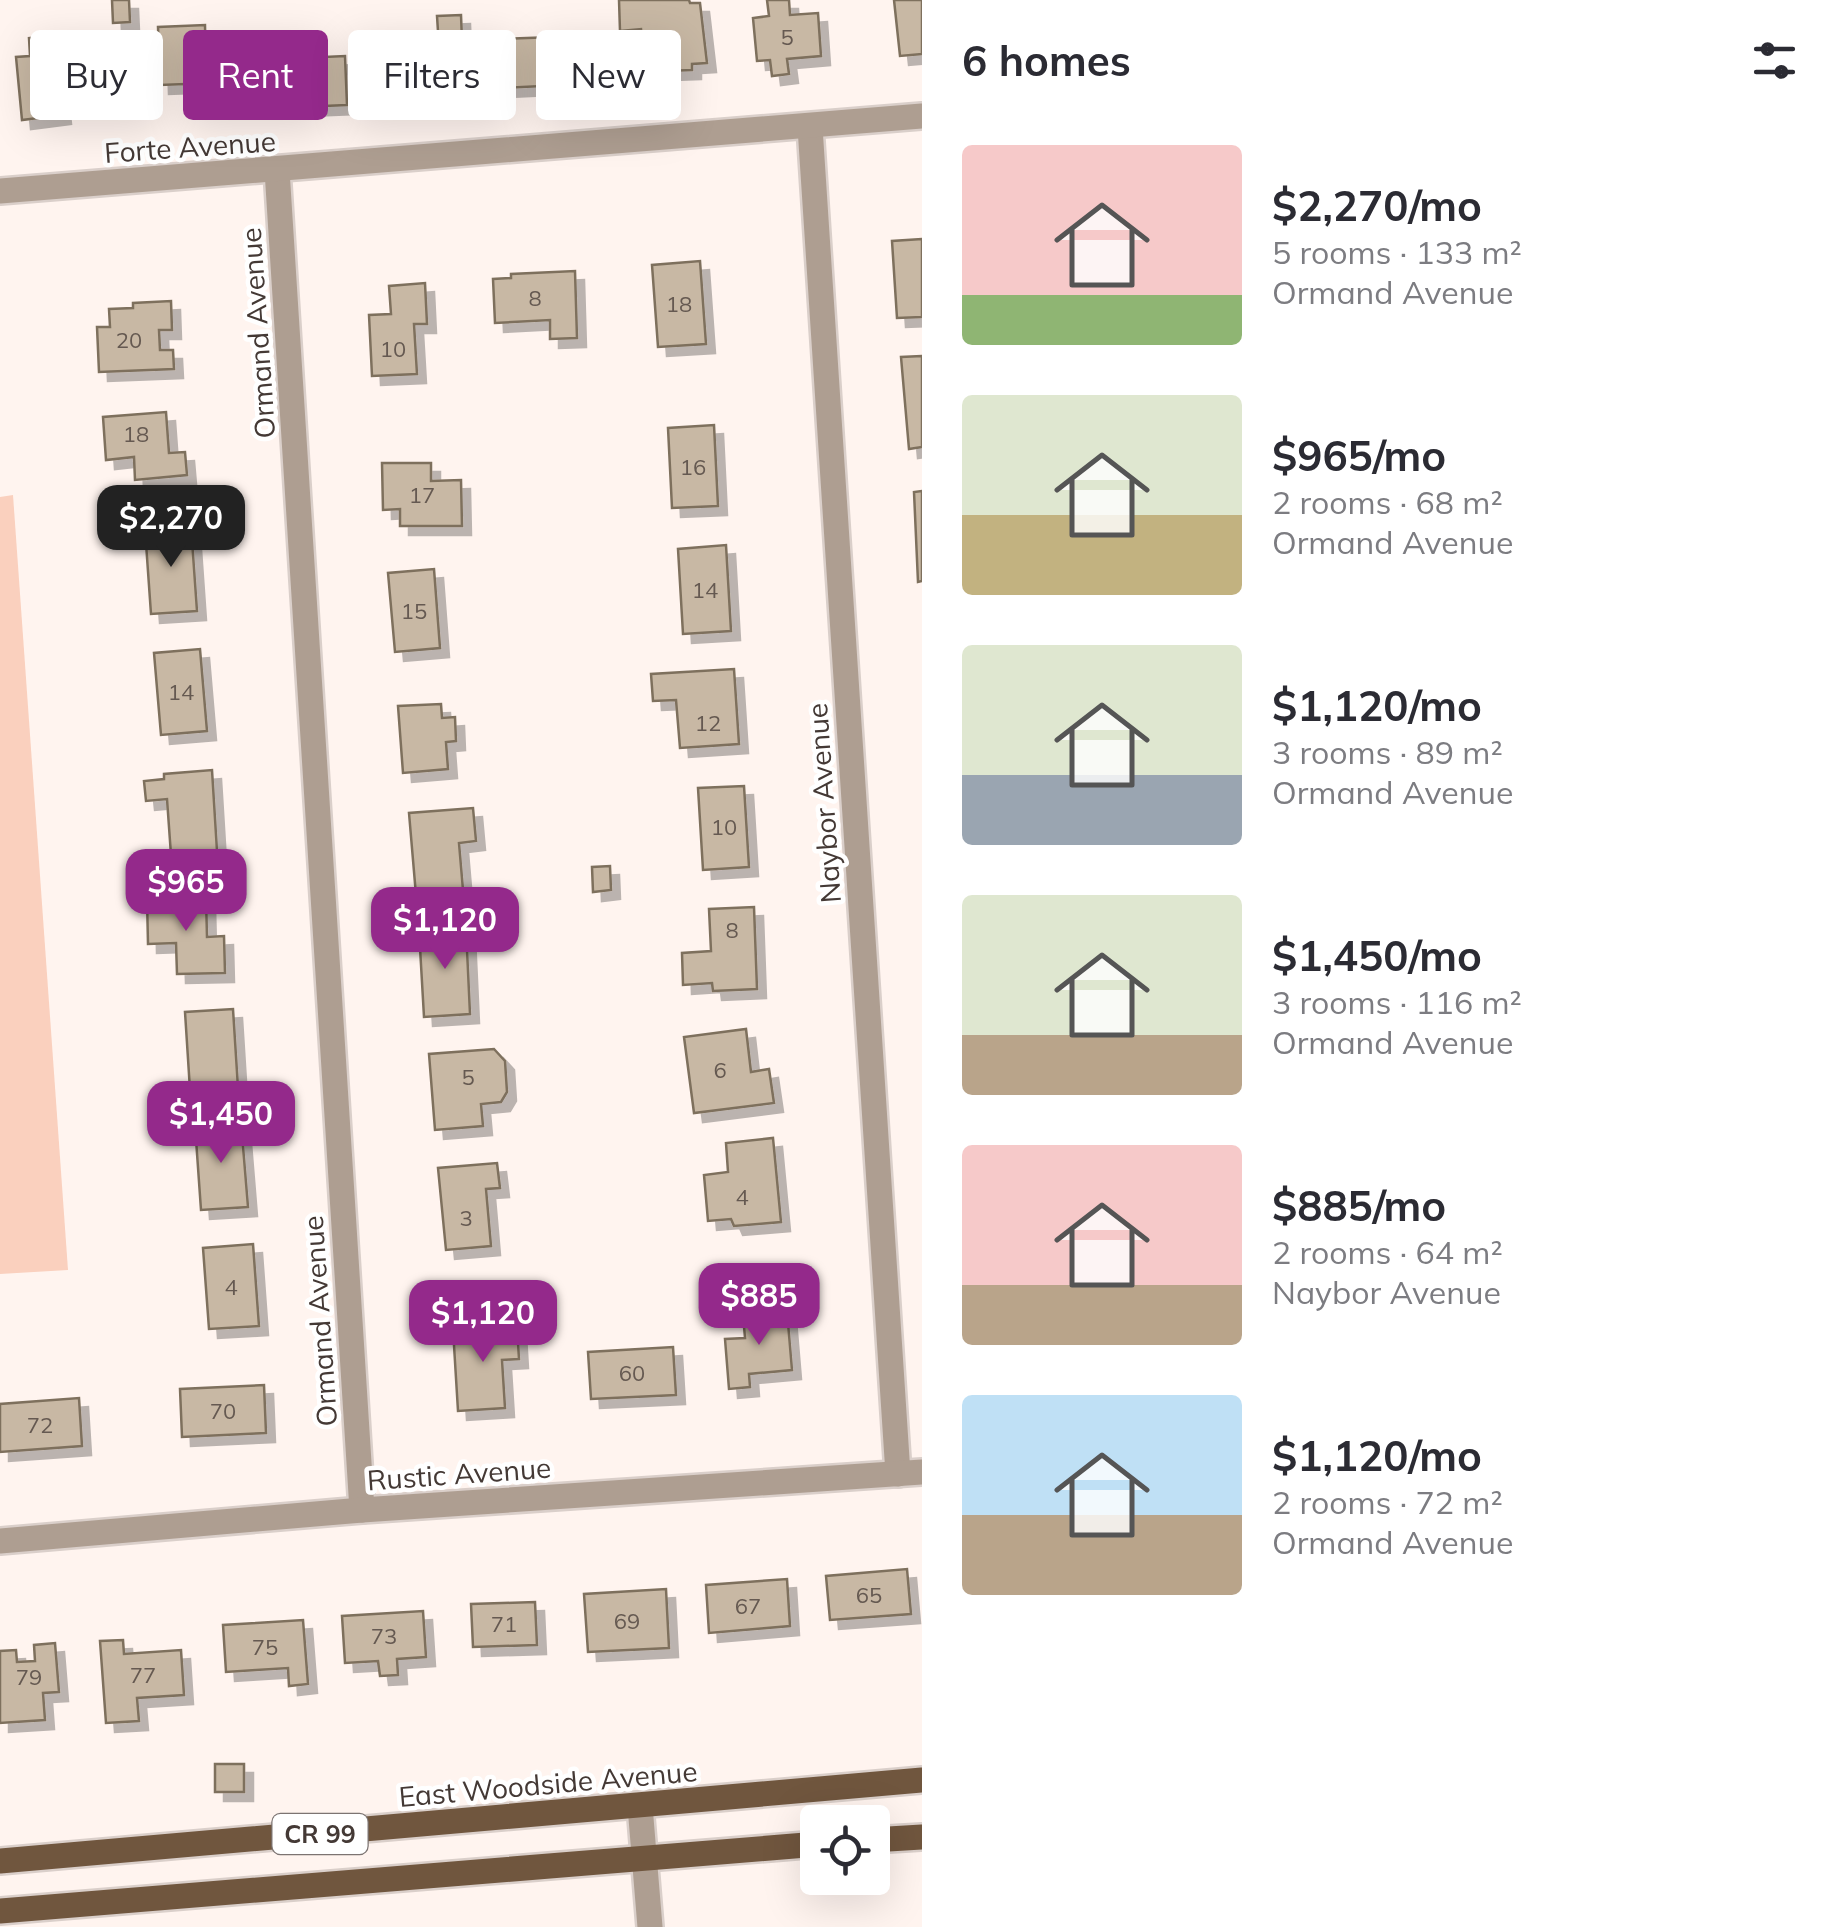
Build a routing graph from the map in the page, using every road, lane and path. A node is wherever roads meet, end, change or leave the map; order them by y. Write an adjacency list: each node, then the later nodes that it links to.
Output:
1 (922, 116): 2 (street, Forte Avenue)
2 (810, 127): 3 (street, Forte Avenue); 5 (street, Naybor Avenue)
3 (277, 170): 4 (street, Forte Avenue); 6 (street, Ormand Avenue)
4 (0, 191)
5 (910, 1473): 6 (street, Rustic Avenue)
6 (362, 1510): 7 (street, Rustic Avenue)
7 (0, 1541)
8 (922, 1780): 9 (main road, East Woodside Avenue / CR 99)
9 (640, 1806): 13 (street); 14 (main road, East Woodside Avenue / CR 99)
10 (922, 1837): 11 (main road)
11 (890, 1839)
12 (800, 1845): 13 (main road, CR 99)
13 (644, 1857): 15 (main road, CR 99); 16 (street)
14 (0, 1861)
15 (0, 1912)
16 (650, 1927)

